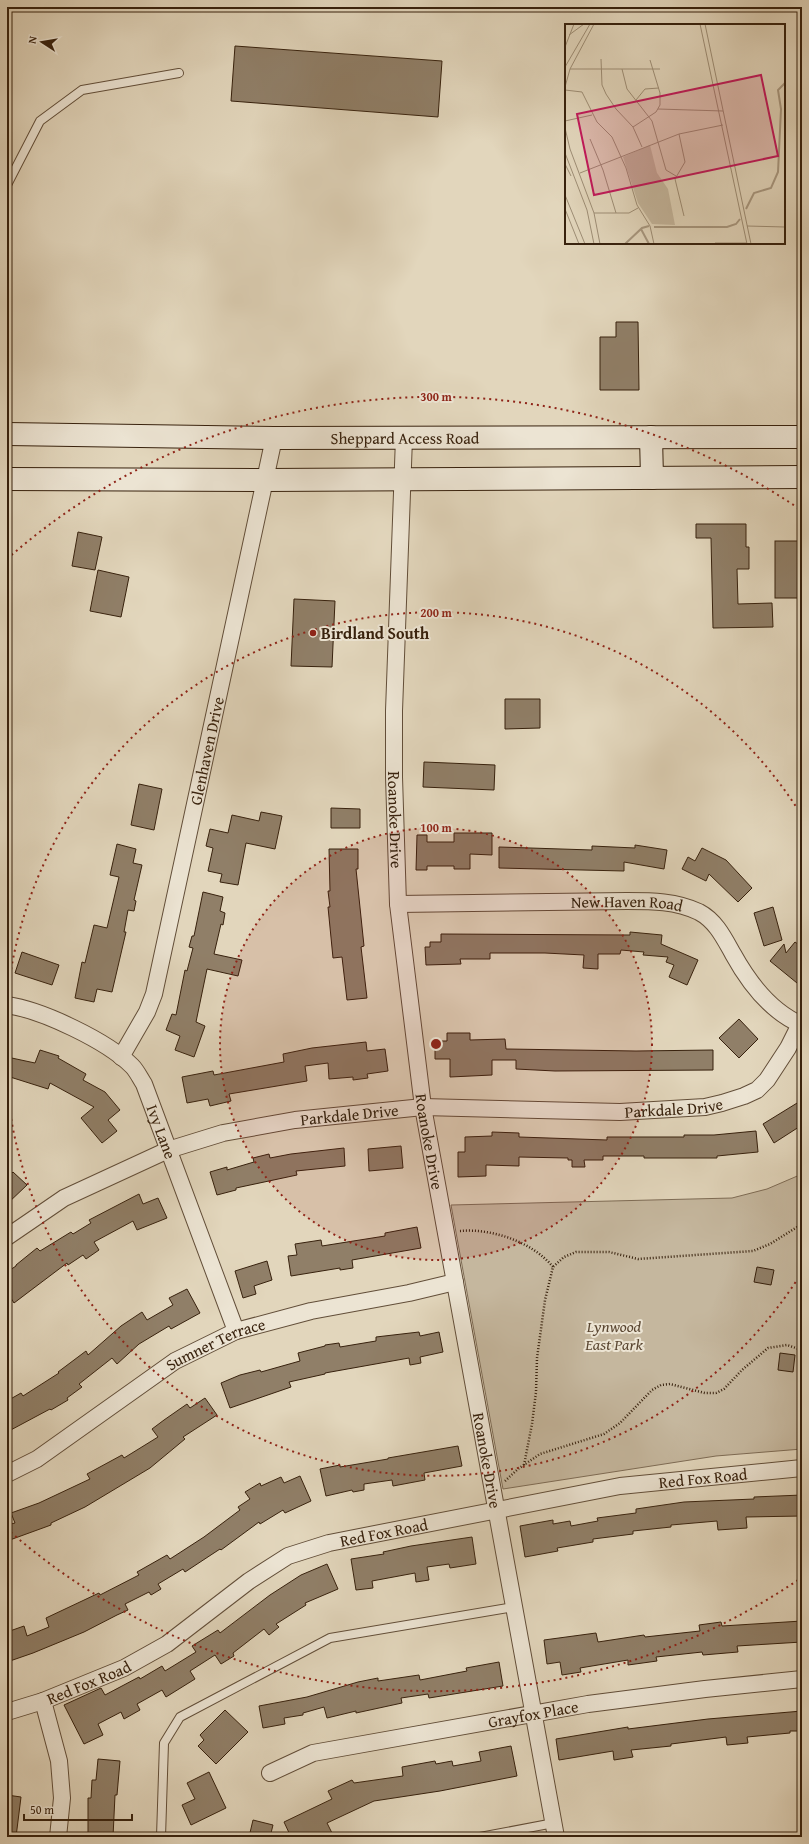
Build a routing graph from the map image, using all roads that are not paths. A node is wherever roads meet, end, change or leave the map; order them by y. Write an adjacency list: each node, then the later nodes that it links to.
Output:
1 (179, 73): 2 (lane)
2 (10, 173): 3 (lane)
3 (7, 186)
4 (7, 434): 7 (main road, Sheppard Access Road)
5 (651, 437): 6 (main road, Sheppard Access Road); 8 (main road, Sheppard Access Road); 10 (main road)
6 (802, 437)
7 (274, 438): 8 (main road, Sheppard Access Road); 13 (street, Glenhaven Drive)
8 (404, 438): 12 (street, Roanoke Drive)
9 (802, 477): 10 (main road)
10 (652, 478): 12 (main road)
11 (7, 479): 13 (main road)
12 (404, 479): 13 (main road); 14 (street, Roanoke Drive)
13 (265, 480): 17 (street, Glenhaven Drive)
14 (398, 904): 16 (street, New Haven Road); 18 (street, Roanoke Drive)
15 (7, 1005): 17 (street, Ivy Lane)
16 (801, 1025): 18 (street, Parkdale Drive)
17 (121, 1057): 19 (street, Ivy Lane)
18 (423, 1107): 19 (street, Parkdale Drive); 21 (street, Roanoke Drive)
19 (168, 1150): 20 (street, Parkdale Drive); 22 (street, Ivy Lane)
20 (7, 1237)
21 (455, 1282): 22 (street, Sumner Terrace); 25 (street, Roanoke Drive)
22 (236, 1331): 24 (street, Sumner Terrace)
23 (802, 1468): 25 (street, Red Fox Road)
24 (7, 1474)
25 (497, 1511): 26 (street, Roanoke Drive); 28 (street, Red Fox Road)
26 (514, 1607): 30 (street, Roanoke Drive); 34 (lane)
27 (802, 1679): 30 (street, Grayfox Place)
28 (43, 1701): 29 (street, Red Fox Road); 33 (street)
29 (7, 1712)
30 (534, 1714): 31 (street, Grayfox Place); 32 (street, Roanoke Drive)
31 (270, 1773)
32 (555, 1830): 35 (lane)
33 (58, 1837)
34 (161, 1837)
35 (480, 1837)

